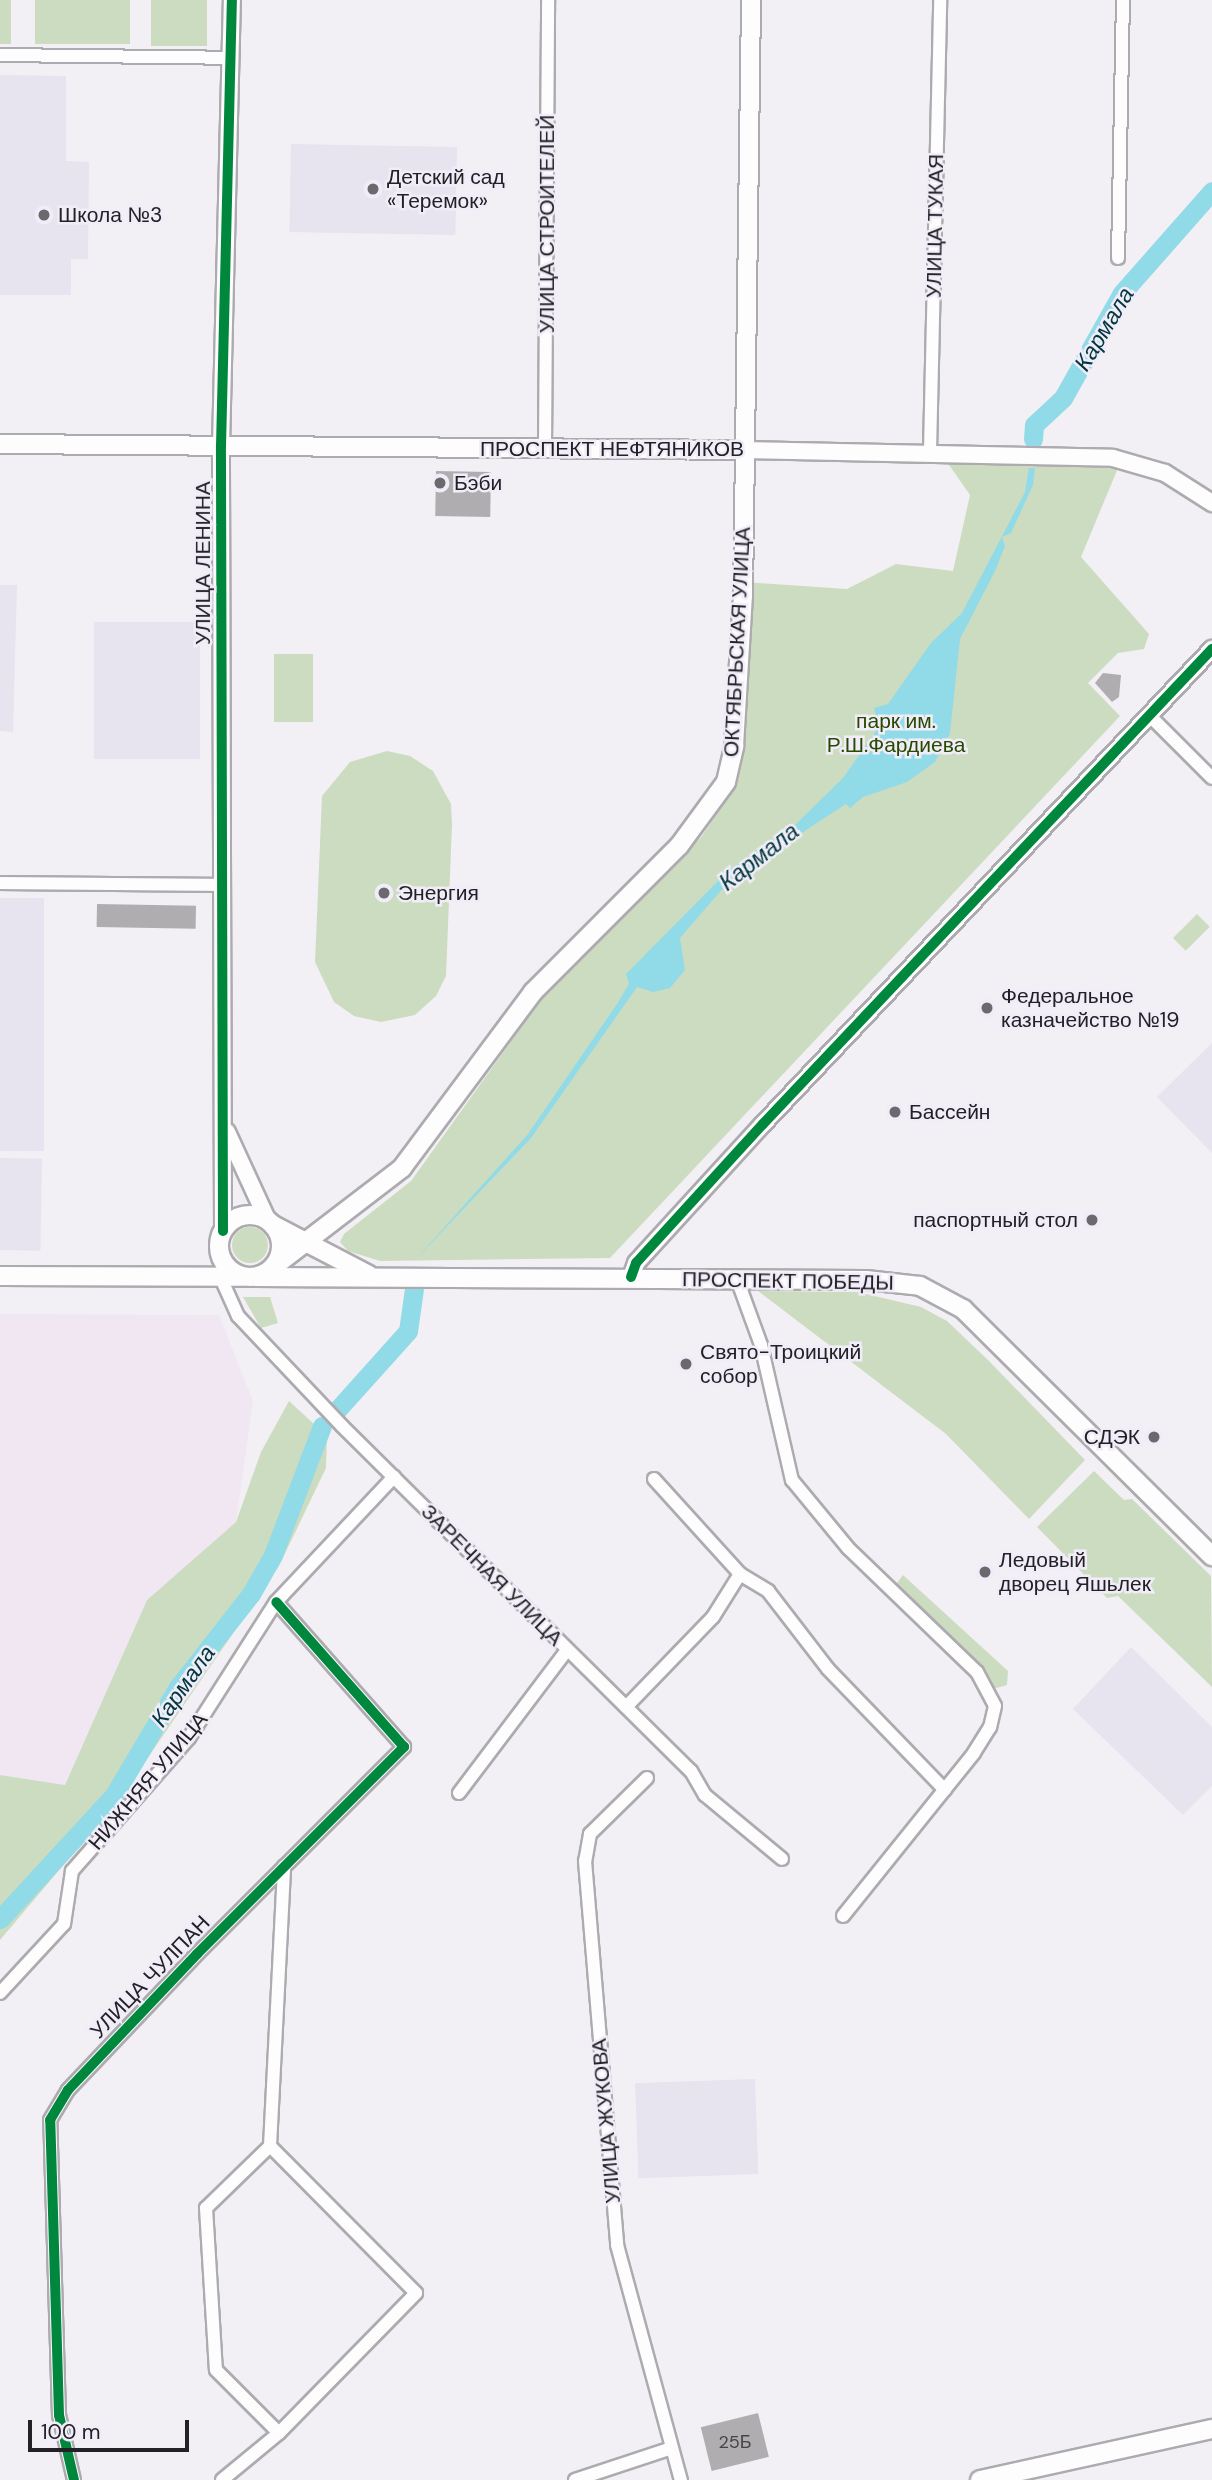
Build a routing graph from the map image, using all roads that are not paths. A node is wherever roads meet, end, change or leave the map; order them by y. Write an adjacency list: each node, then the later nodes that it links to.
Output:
1 (232, 0): 7 (street, УЛИЦА ЛЕНИНА)
2 (548, 0): 11 (street, УЛИЦА СТРОИТЕЛЕЙ)
3 (751, 0): 12 (main road, ОКТЯБРЬСКАЯ УЛИЦА)
4 (940, 0): 13 (street, УЛИЦА ТУКАЯ)
5 (1123, 0): 8 (street)
6 (0, 55): 7 (street)
7 (232, 58): 10 (street, УЛИЦА ЛЕНИНА)
8 (1118, 258)
9 (0, 444): 10 (main road, ПРОСПЕКТ НЕФТЯНИКОВ)
10 (222, 446): 11 (main road, ПРОСПЕКТ НЕФТЯНИКОВ); 19 (street, УЛИЦА ЛЕНИНА)
11 (545, 448): 12 (main road, ПРОСПЕКТ НЕФТЯНИКОВ)
12 (744, 450): 13 (street, ПРОСПЕКТ НЕФТЯНИКОВ); 23 (main road, ОКТЯБРЬСКАЯ УЛИЦА)
13 (930, 451): 14 (street, ПРОСПЕКТ НЕФТЯНИКОВ)
14 (1212, 503)
15 (1212, 649): 16 (street)
16 (1151, 717): 17 (street); 31 (street)
17 (1212, 778)
18 (0, 883): 19 (street)
19 (224, 885): 20 (street, УЛИЦА ЛЕНИНА)
20 (225, 1126): 21 (street); 22 (street, УЛИЦА ЛЕНИНА)
21 (271, 1223): 22 (main road); 23 (main road); 25 (main road)
22 (223, 1231): 24 (main road)
23 (307, 1244): 25 (main road, ОКТЯБРЬСКАЯ УЛИЦА); 30 (main road)
24 (220, 1256): 26 (main road); 29 (main road)
25 (273, 1267): 29 (main road)
26 (197, 1275): 27 (main road, ПРОСПЕКТ ПОБЕДЫ); 28 (main road, ПРОСПЕКТ ПОБЕДЫ)
27 (0, 1276)
28 (220, 1276): 29 (main road, ПРОСПЕКТ ПОБЕДЫ); 33 (street, ЗАРЕЧНАЯ УЛИЦА)
29 (250, 1277): 30 (main road, ПРОСПЕКТ ПОБЕДЫ)
30 (372, 1277): 31 (main road, ПРОСПЕКТ ПОБЕДЫ)
31 (631, 1277): 32 (main road, ПРОСПЕКТ ПОБЕДЫ)
32 (737, 1279): 35 (main road, ПРОСПЕКТ ПОБЕДЫ); 41 (street)
33 (394, 1477): 37 (street, НИЖНЯЯ УЛИЦА); 38 (street, ЗАРЕЧНАЯ УЛИЦА)
34 (654, 1479): 36 (street)
35 (1212, 1556)
36 (740, 1574): 39 (street); 41 (street)
37 (276, 1602): 44 (street, УЛИЦА ЧУЛПАН); 46 (street, НИЖНЯЯ УЛИЦА)
38 (567, 1650): 39 (street, ЗАРЕЧНАЯ УЛИЦА); 42 (street)
39 (626, 1707): 43 (street, ЗАРЕЧНАЯ УЛИЦА)
40 (647, 1778): 50 (street, УЛИЦА ЖУКОВА)
41 (945, 1790): 45 (street)
42 (459, 1793)
43 (782, 1859)
44 (284, 1866): 47 (street); 51 (street, УЛИЦА ЧУЛПАН)
45 (843, 1916)
46 (0, 1993)
47 (270, 2146): 49 (street); 49 (street)
48 (1212, 2429): 55 (main road)
49 (279, 2433): 52 (street)
50 (672, 2448): 53 (street); 54 (street, УЛИЦА ЖУКОВА)
51 (74, 2480)
52 (222, 2480)
53 (575, 2480)
54 (681, 2480)
55 (980, 2480)

